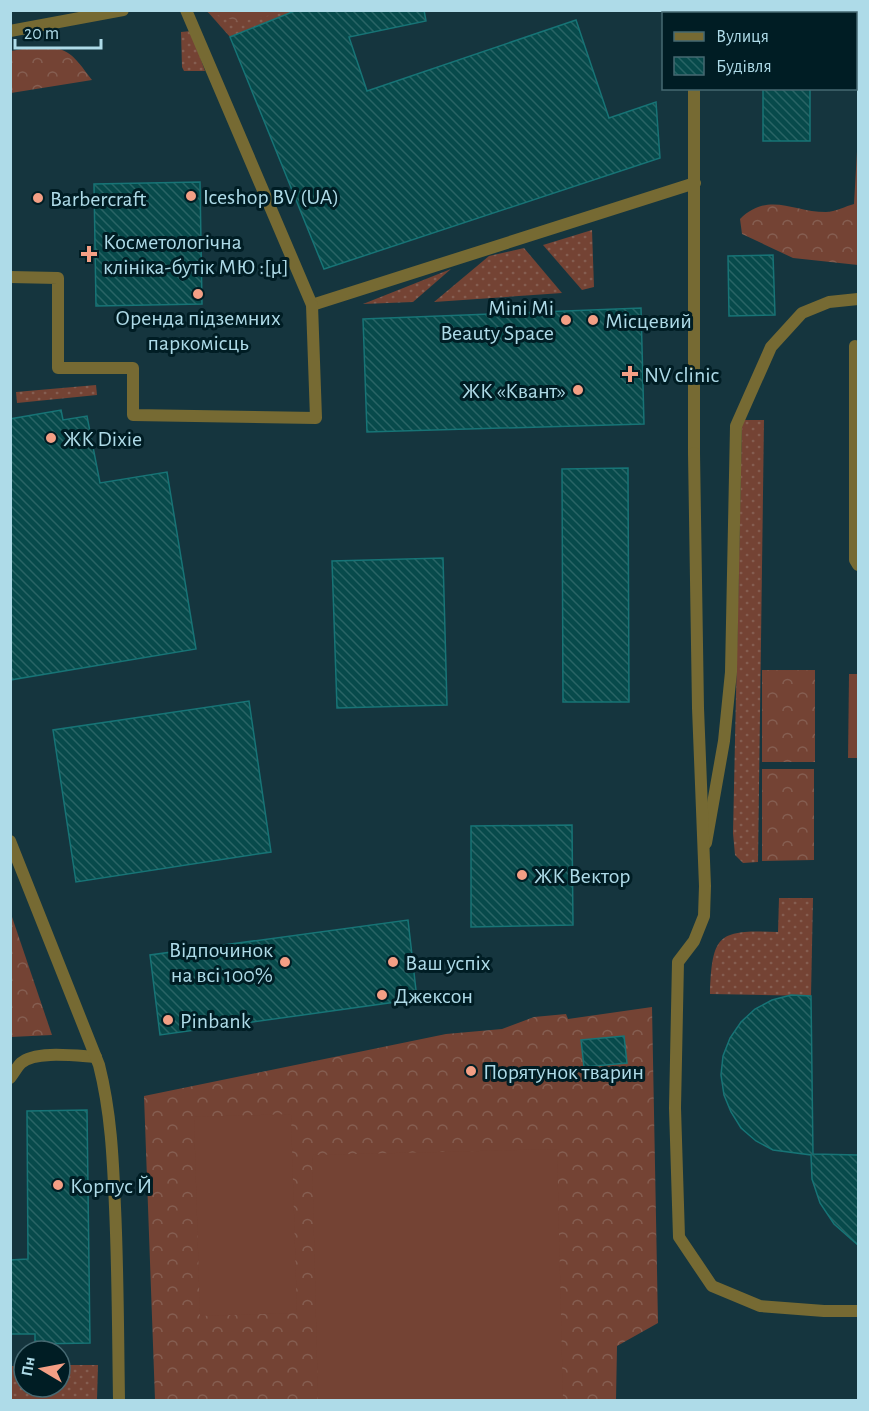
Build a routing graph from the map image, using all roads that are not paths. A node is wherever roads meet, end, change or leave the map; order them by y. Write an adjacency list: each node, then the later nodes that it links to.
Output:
1 (123, 10): 3 (street)
2 (186, 10): 8 (street)
3 (10, 31)
4 (694, 90): 5 (street)
5 (695, 183): 8 (street); 13 (street)
6 (10, 277): 8 (street)
7 (858, 299): 13 (street)
8 (312, 305)
9 (855, 346): 10 (street)
10 (857, 437): 11 (street)
11 (858, 565)
12 (10, 841): 14 (street)
13 (704, 858): 16 (street)
14 (96, 1057): 15 (street); 17 (street)
15 (10, 1078)
16 (858, 1311)
17 (120, 1401)

